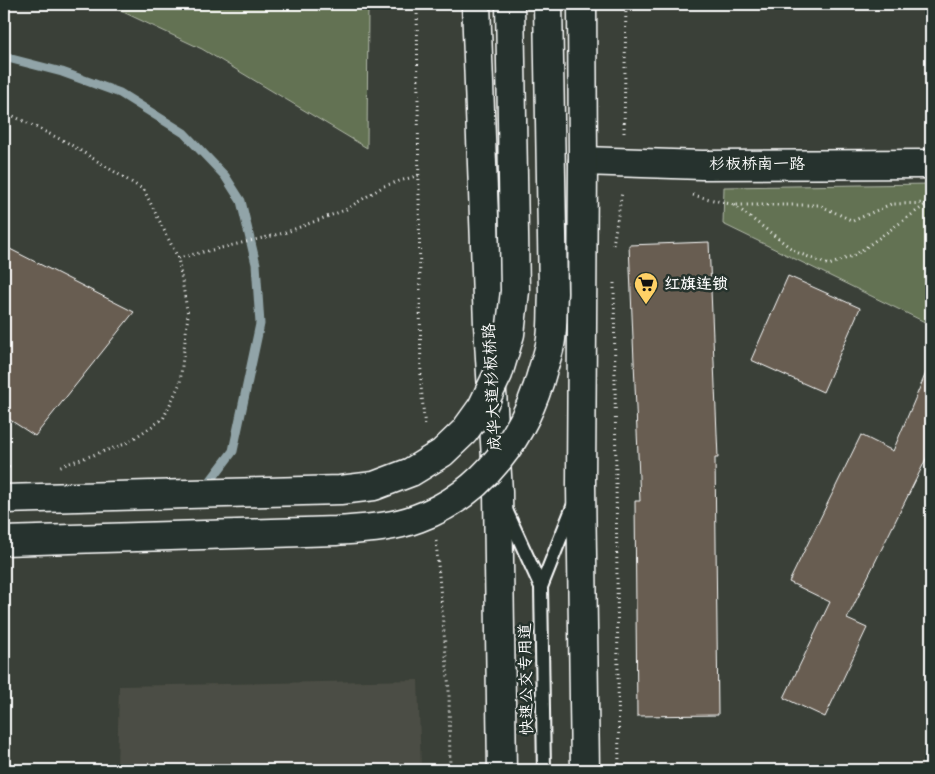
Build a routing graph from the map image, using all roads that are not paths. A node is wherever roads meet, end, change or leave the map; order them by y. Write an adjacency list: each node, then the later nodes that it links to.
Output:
1 (476, 4): 8 (main road, 成华大道杉板桥路)
2 (510, 4): 9 (main road, bridge)
3 (548, 4): 10 (main road, bridge)
4 (582, 4): 5 (main road)
5 (583, 161): 6 (main road, 杉板桥南一路); 7 (main road)
6 (931, 164)
7 (581, 485): 11 (lane); 14 (main road)
8 (498, 492): 11 (lane); 12 (main road, 成华大道杉板桥路)
9 (4, 499)
10 (4, 541)
11 (541, 587): 13 (lane, 快速公交专用道)
12 (502, 770)
13 (544, 770)
14 (585, 770)

